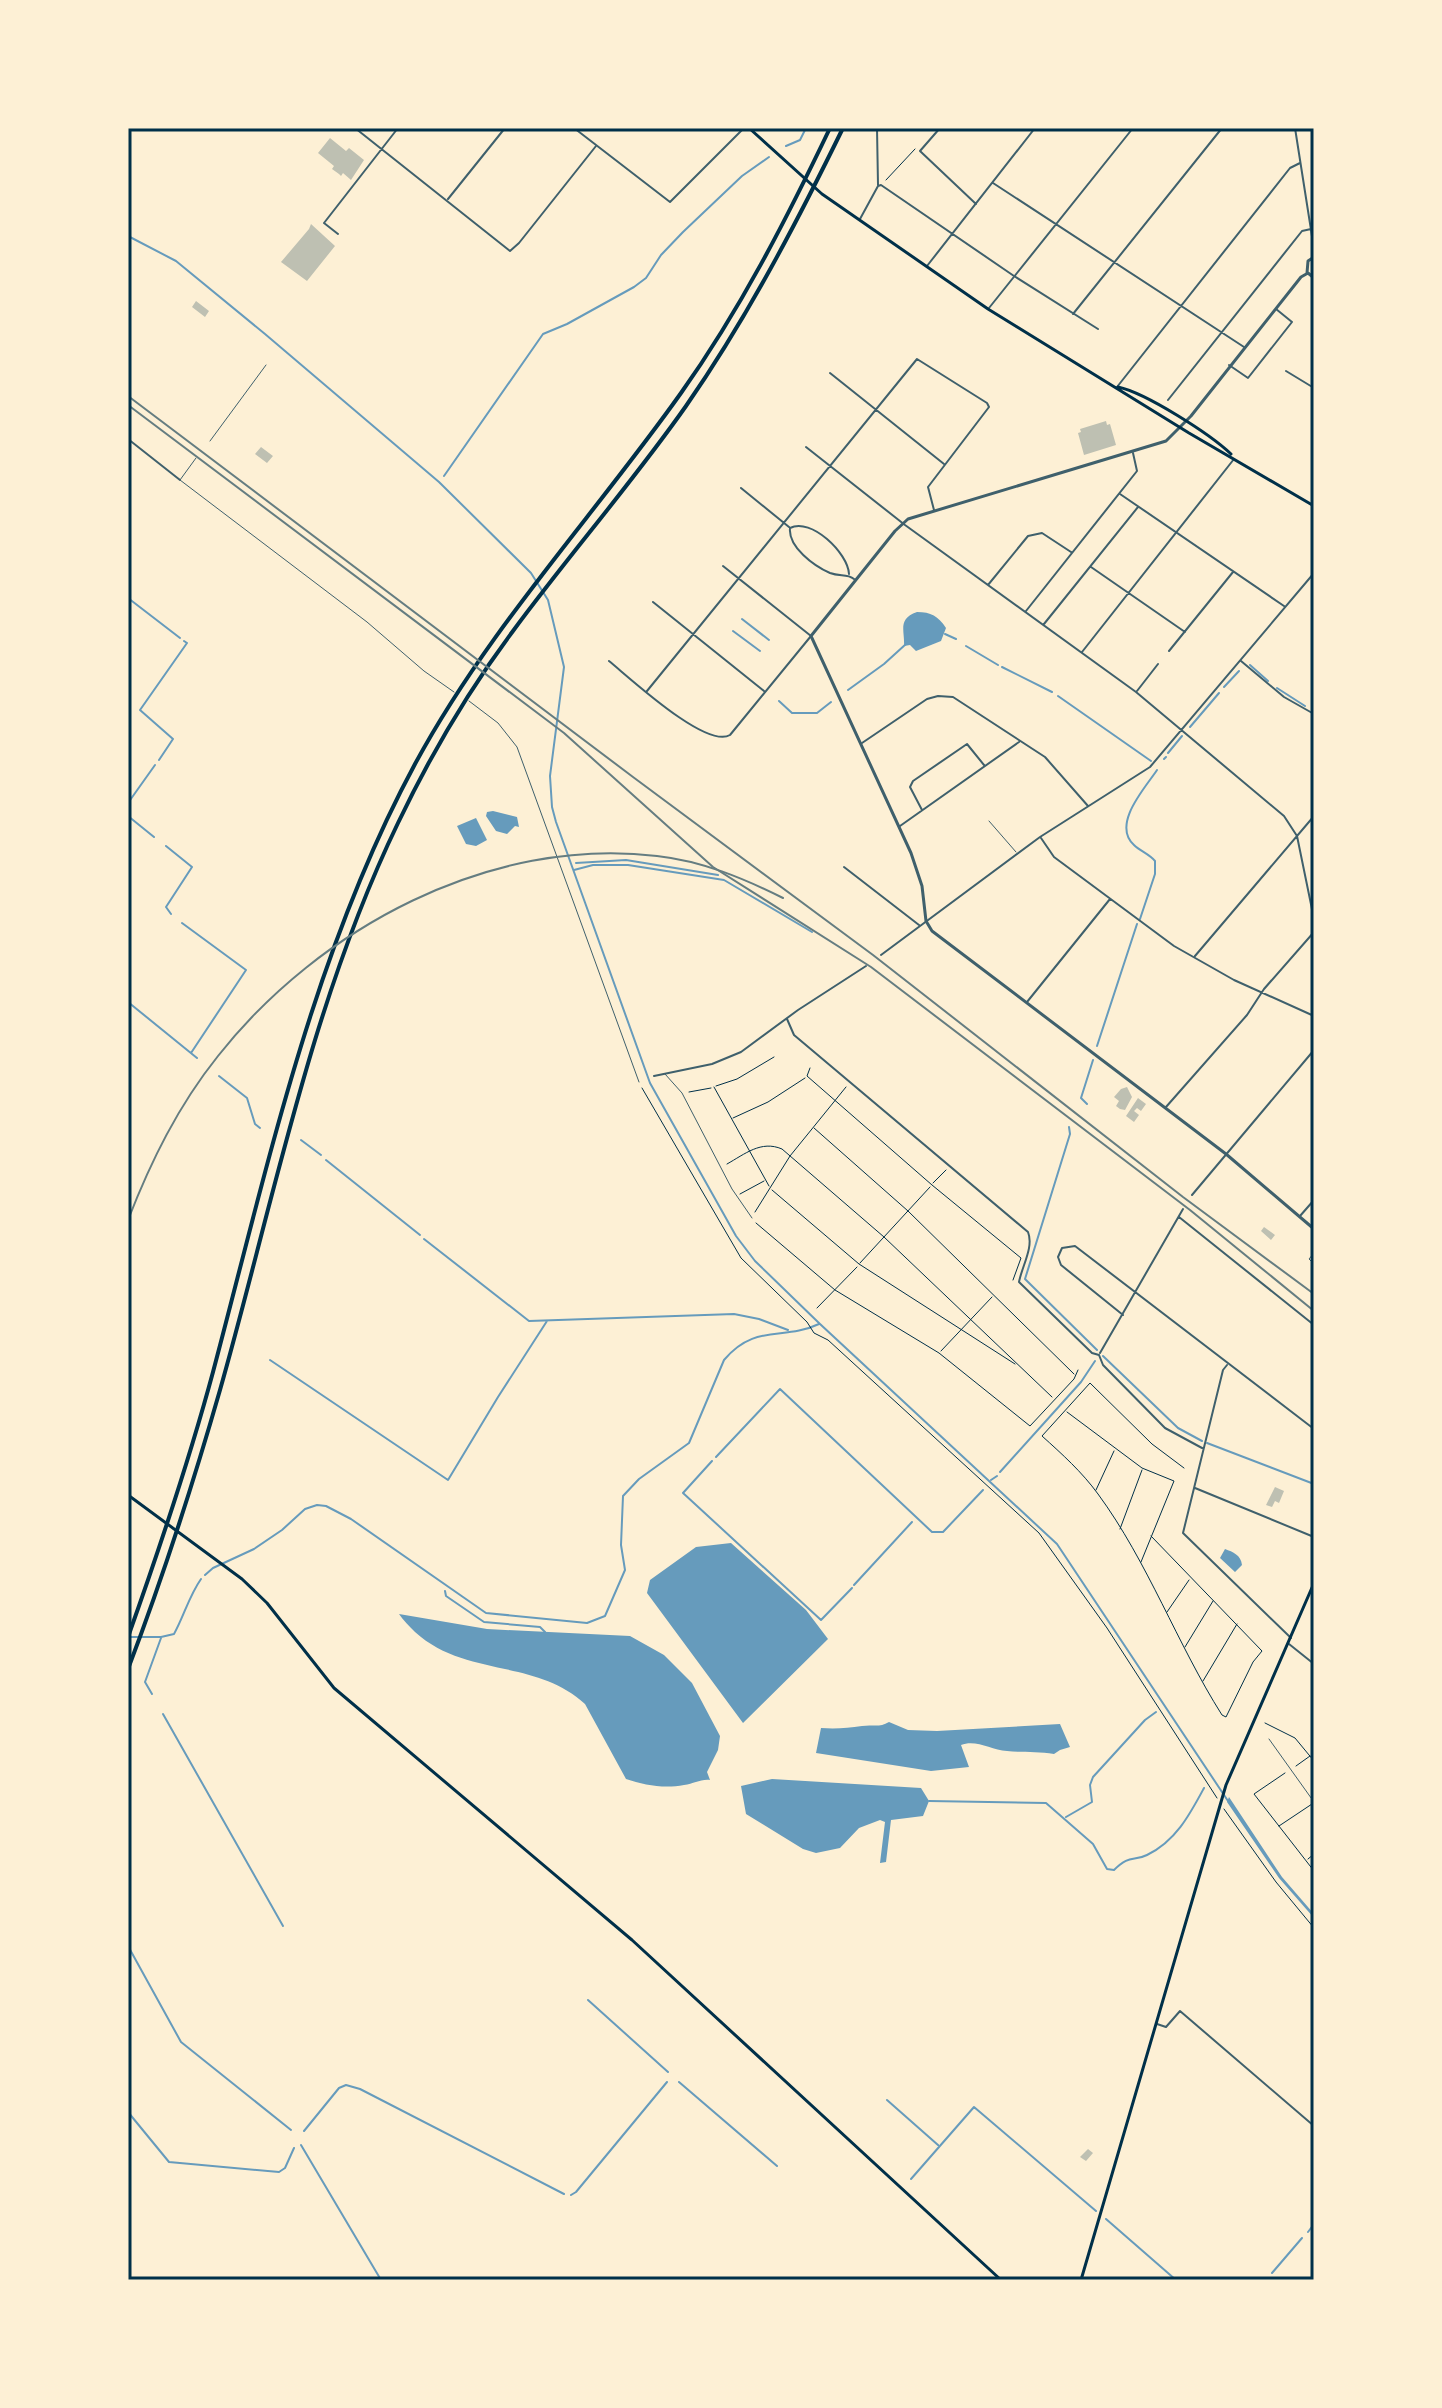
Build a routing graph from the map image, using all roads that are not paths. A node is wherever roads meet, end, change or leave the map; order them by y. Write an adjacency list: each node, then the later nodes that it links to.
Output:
1 (355, 128): 15 (street)
2 (398, 128): 15 (street)
3 (505, 128): 19 (street)
4 (574, 128): 14 (street)
5 (746, 128): 14 (street); 21 (main road)
6 (830, 128): 145 (highway)
7 (843, 128): 149 (highway)
8 (877, 128): 18 (street)
9 (940, 128): 20 (street)
10 (1035, 128): 17 (street)
11 (1133, 128): 22 (street)
12 (1222, 128): 28 (street)
13 (1295, 128): 16 (street)
14 (596, 146): 19 (street)
15 (382, 149): 19 (street); 24 (street)
16 (1300, 163): 23 (street); 33 (street)
17 (993, 183): 20 (street); 22 (street)
18 (880, 186): 21 (street); 25 (street)
19 (447, 201)
20 (977, 205): 25 (street)
21 (860, 220): 29 (main road)
22 (1056, 225): 28 (street); 31 (street)
23 (1311, 229): 26 (street); 38 (street)
24 (338, 234)
25 (953, 234): 29 (street); 31 (street)
26 (1314, 249)
27 (1314, 257): 30 (street)
28 (1113, 263): 33 (street); 36 (street)
29 (926, 267): 34 (main road)
30 (1308, 273): 32 (street); 35 (street)
31 (1014, 276): 34 (street); 36 (street)
32 (1314, 278)
33 (1180, 306): 38 (street); 44 (street)
34 (988, 309): 44 (main road)
35 (1275, 309): 39 (street); 41 (street)
36 (1073, 314): 37 (street)
37 (1098, 329)
38 (1221, 333): 39 (street); 46 (street)
39 (1244, 347): 41 (street)
40 (266, 365): 51 (lane)
41 (1229, 365): 48 (street)
42 (1286, 371): 45 (street)
43 (830, 373): 47 (street)
44 (1117, 387): 48 (main road); 49 (main road)
45 (1314, 388)
46 (1168, 400)
47 (874, 408): 56 (street); 57 (street); 57 (street)
48 (1186, 422): 49 (street); 55 (main road)
49 (1180, 428): 53 (street); 55 (main road)
50 (128, 439): 58 (street)
51 (210, 441)
52 (806, 447): 56 (street)
53 (1133, 451): 60 (street); 63 (street)
54 (196, 458): 58 (lane)
55 (1234, 458): 62 (main road); 67 (street)
56 (829, 465): 64 (street); 65 (street)
57 (945, 465): 63 (street)
58 (180, 480): 122 (lane)
59 (741, 488): 64 (street)
60 (1120, 494): 61 (street); 68 (street)
61 (1139, 506): 67 (street); 70 (street)
62 (1314, 506)
63 (934, 510): 65 (street)
64 (784, 522): 66 (street); 74 (street)
65 (902, 523): 75 (street); 76 (street)
66 (790, 528): 73 (street); 73 (street)
67 (1177, 533): 71 (street); 77 (street)
68 (1072, 553): 76 (street); 80 (street)
69 (723, 566): 74 (street)
70 (1091, 567): 77 (street); 81 (street)
71 (1233, 571): 79 (street); 82 (street)
72 (1314, 573): 79 (street)
73 (849, 574): 75 (street)
74 (738, 579): 83 (street); 84 (street)
75 (855, 579): 84 (street)
76 (988, 585): 80 (street)
77 (1129, 593): 82 (street); 86 (street)
78 (653, 602): 83 (street)
79 (1285, 607): 88 (street)
80 (1025, 612): 81 (street)
81 (1044, 625): 86 (street)
82 (1185, 632): 85 (street)
83 (693, 635): 90 (street); 91 (street)
84 (811, 636): 91 (street); 96 (street)
85 (1169, 651)
86 (1082, 652): 92 (street)
87 (609, 661): 90 (street)
88 (1240, 661): 93 (street); 94 (street)
89 (1158, 664): 92 (street)
90 (647, 691): 91 (street)
91 (765, 692)
92 (1136, 692): 94 (street)
93 (1314, 714)
94 (1183, 728): 98 (street); 103 (street)
95 (1020, 741): 96 (street); 97 (street); 98 (street)
96 (861, 744): 102 (street)
97 (985, 767): 99 (street); 99 (street)
98 (1088, 806): 104 (street)
99 (923, 811): 102 (street)
100 (1314, 816): 103 (street)
101 (989, 821): 105 (lane)
102 (899, 826): 109 (street)
103 (1297, 836): 108 (street); 113 (street)
104 (1040, 837): 105 (street); 107 (street)
105 (1018, 854): 109 (street)
106 (844, 867): 110 (street)
107 (1110, 899): 113 (street); 116 (street)
108 (1314, 919)
109 (926, 921): 110 (street); 116 (street)
110 (919, 926): 112 (street)
111 (1314, 932): 115 (street)
112 (881, 955)
113 (1194, 957): 115 (street)
114 (866, 966): 118 (street)
115 (1262, 993): 117 (street); 123 (street)
116 (1026, 1003): 123 (street)
117 (1314, 1016)
118 (787, 1019): 120 (street); 137 (street)
119 (1314, 1050): 124 (street)
120 (665, 1074): 121 (street); 130 (lane)
121 (654, 1076)
122 (639, 1082)
123 (1165, 1108): 124 (street)
124 (1226, 1154): 125 (street); 128 (street)
125 (1192, 1195)
126 (1314, 1200): 128 (street)
127 (1183, 1209): 129 (street)
128 (1300, 1216): 131 (street)
129 (1179, 1217): 134 (street); 136 (street)
130 (752, 1218)
131 (1314, 1229)
132 (1314, 1253): 133 (lane)
133 (1314, 1264)
134 (1135, 1294): 135 (street); 135 (street); 138 (street)
135 (1123, 1315): 137 (street)
136 (1314, 1325)
137 (1099, 1355): 140 (street)
138 (1228, 1364): 139 (street); 140 (street)
139 (1314, 1429)
140 (1203, 1448): 141 (street)
141 (1194, 1488): 143 (street); 146 (street)
142 (128, 1495): 154 (main road)
143 (1314, 1537)
144 (1314, 1583): 146 (main road)
145 (128, 1637)
146 (1291, 1638): 147 (main road)
147 (1288, 1643): 148 (street); 152 (main road)
148 (1314, 1664)
149 (128, 1669)
150 (1269, 1739): 151 (lane)
151 (1314, 1802)
152 (1156, 2024): 153 (street); 155 (main road)
153 (1314, 2126)
154 (1001, 2280)
155 (1081, 2280)

